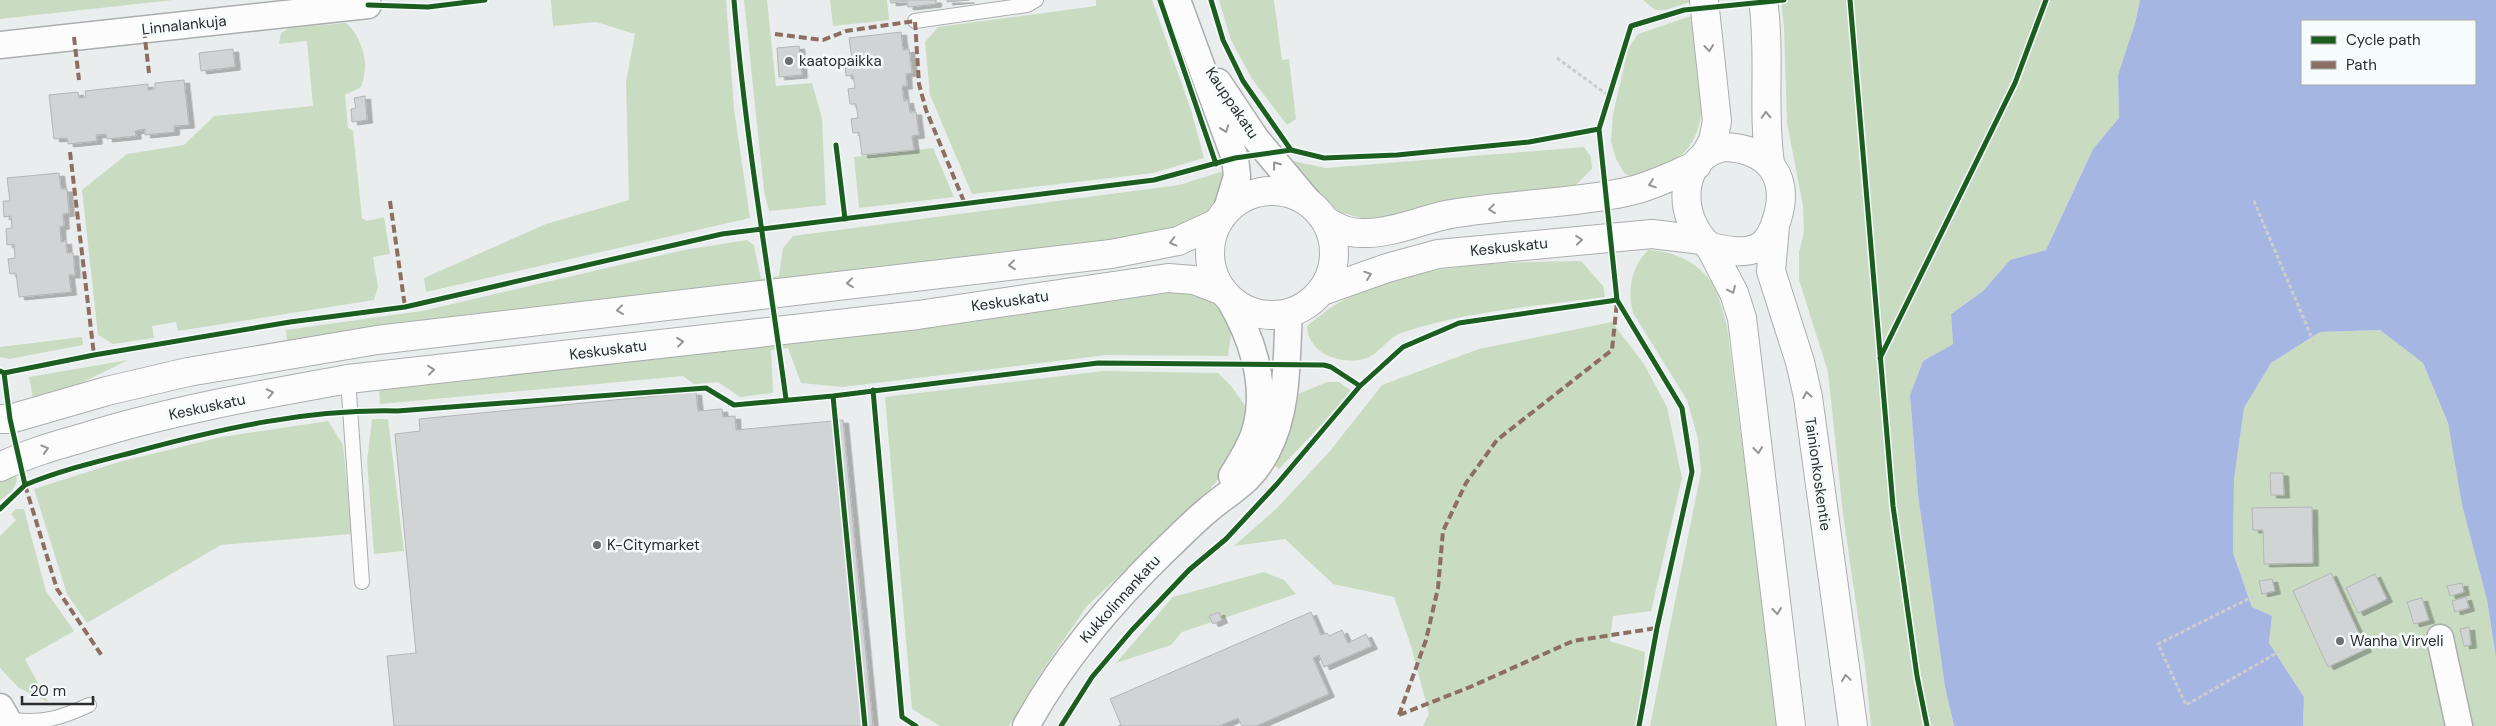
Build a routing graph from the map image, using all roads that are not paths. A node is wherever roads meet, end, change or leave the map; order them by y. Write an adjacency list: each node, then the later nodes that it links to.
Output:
1 (1036, 0): 6 (lane)
2 (1177, 0): 8 (street, Kauppakatu)
3 (1704, 0): 9 (main road, one-way to 9)
4 (1764, 0): 10 (main road, one-way to 4)
5 (368, 5): 7 (street, Linnalankuja)
6 (915, 21)
7 (0, 45)
8 (1196, 50): 11 (street, Kauppakatu, one-way to 8); 12 (street, Kauppakatu, one-way to 12)
9 (1701, 160): 10 (main road); 13 (main road, one-way to 13); 15 (main road)
10 (1770, 163): 14 (main road)
11 (1308, 202): 12 (main road); 13 (main road)
12 (1222, 216): 17 (main road); 20 (main road, one-way to 20)
13 (1326, 221): 16 (main road)
14 (1775, 226): 15 (main road); 31 (main road, Tainionkoskentie, one-way to 14)
15 (1706, 244): 16 (main road, Keskuskatu, one-way to 15); 30 (main road, one-way to 30)
16 (1322, 291): 18 (main road)
17 (1226, 294): 18 (main road); 19 (main road, Keskuskatu, one-way to 17); 22 (street, Kukkolinnankatu)
18 (1289, 313): 22 (street, Kukkolinnankatu)
19 (348, 379): 21 (main road, Keskuskatu, one-way to 19); 23 (lane)
20 (0, 419)
21 (0, 468)
22 (1210, 508): 29 (street, Kukkolinnankatu)
23 (362, 582)
24 (2440, 638): 32 (street)
25 (0, 703): 26 (lane)
26 (89, 705)
27 (0, 707): 28 (street)
28 (11, 726)
29 (1026, 726)
30 (1791, 726)
31 (1853, 726)
32 (2459, 726)

